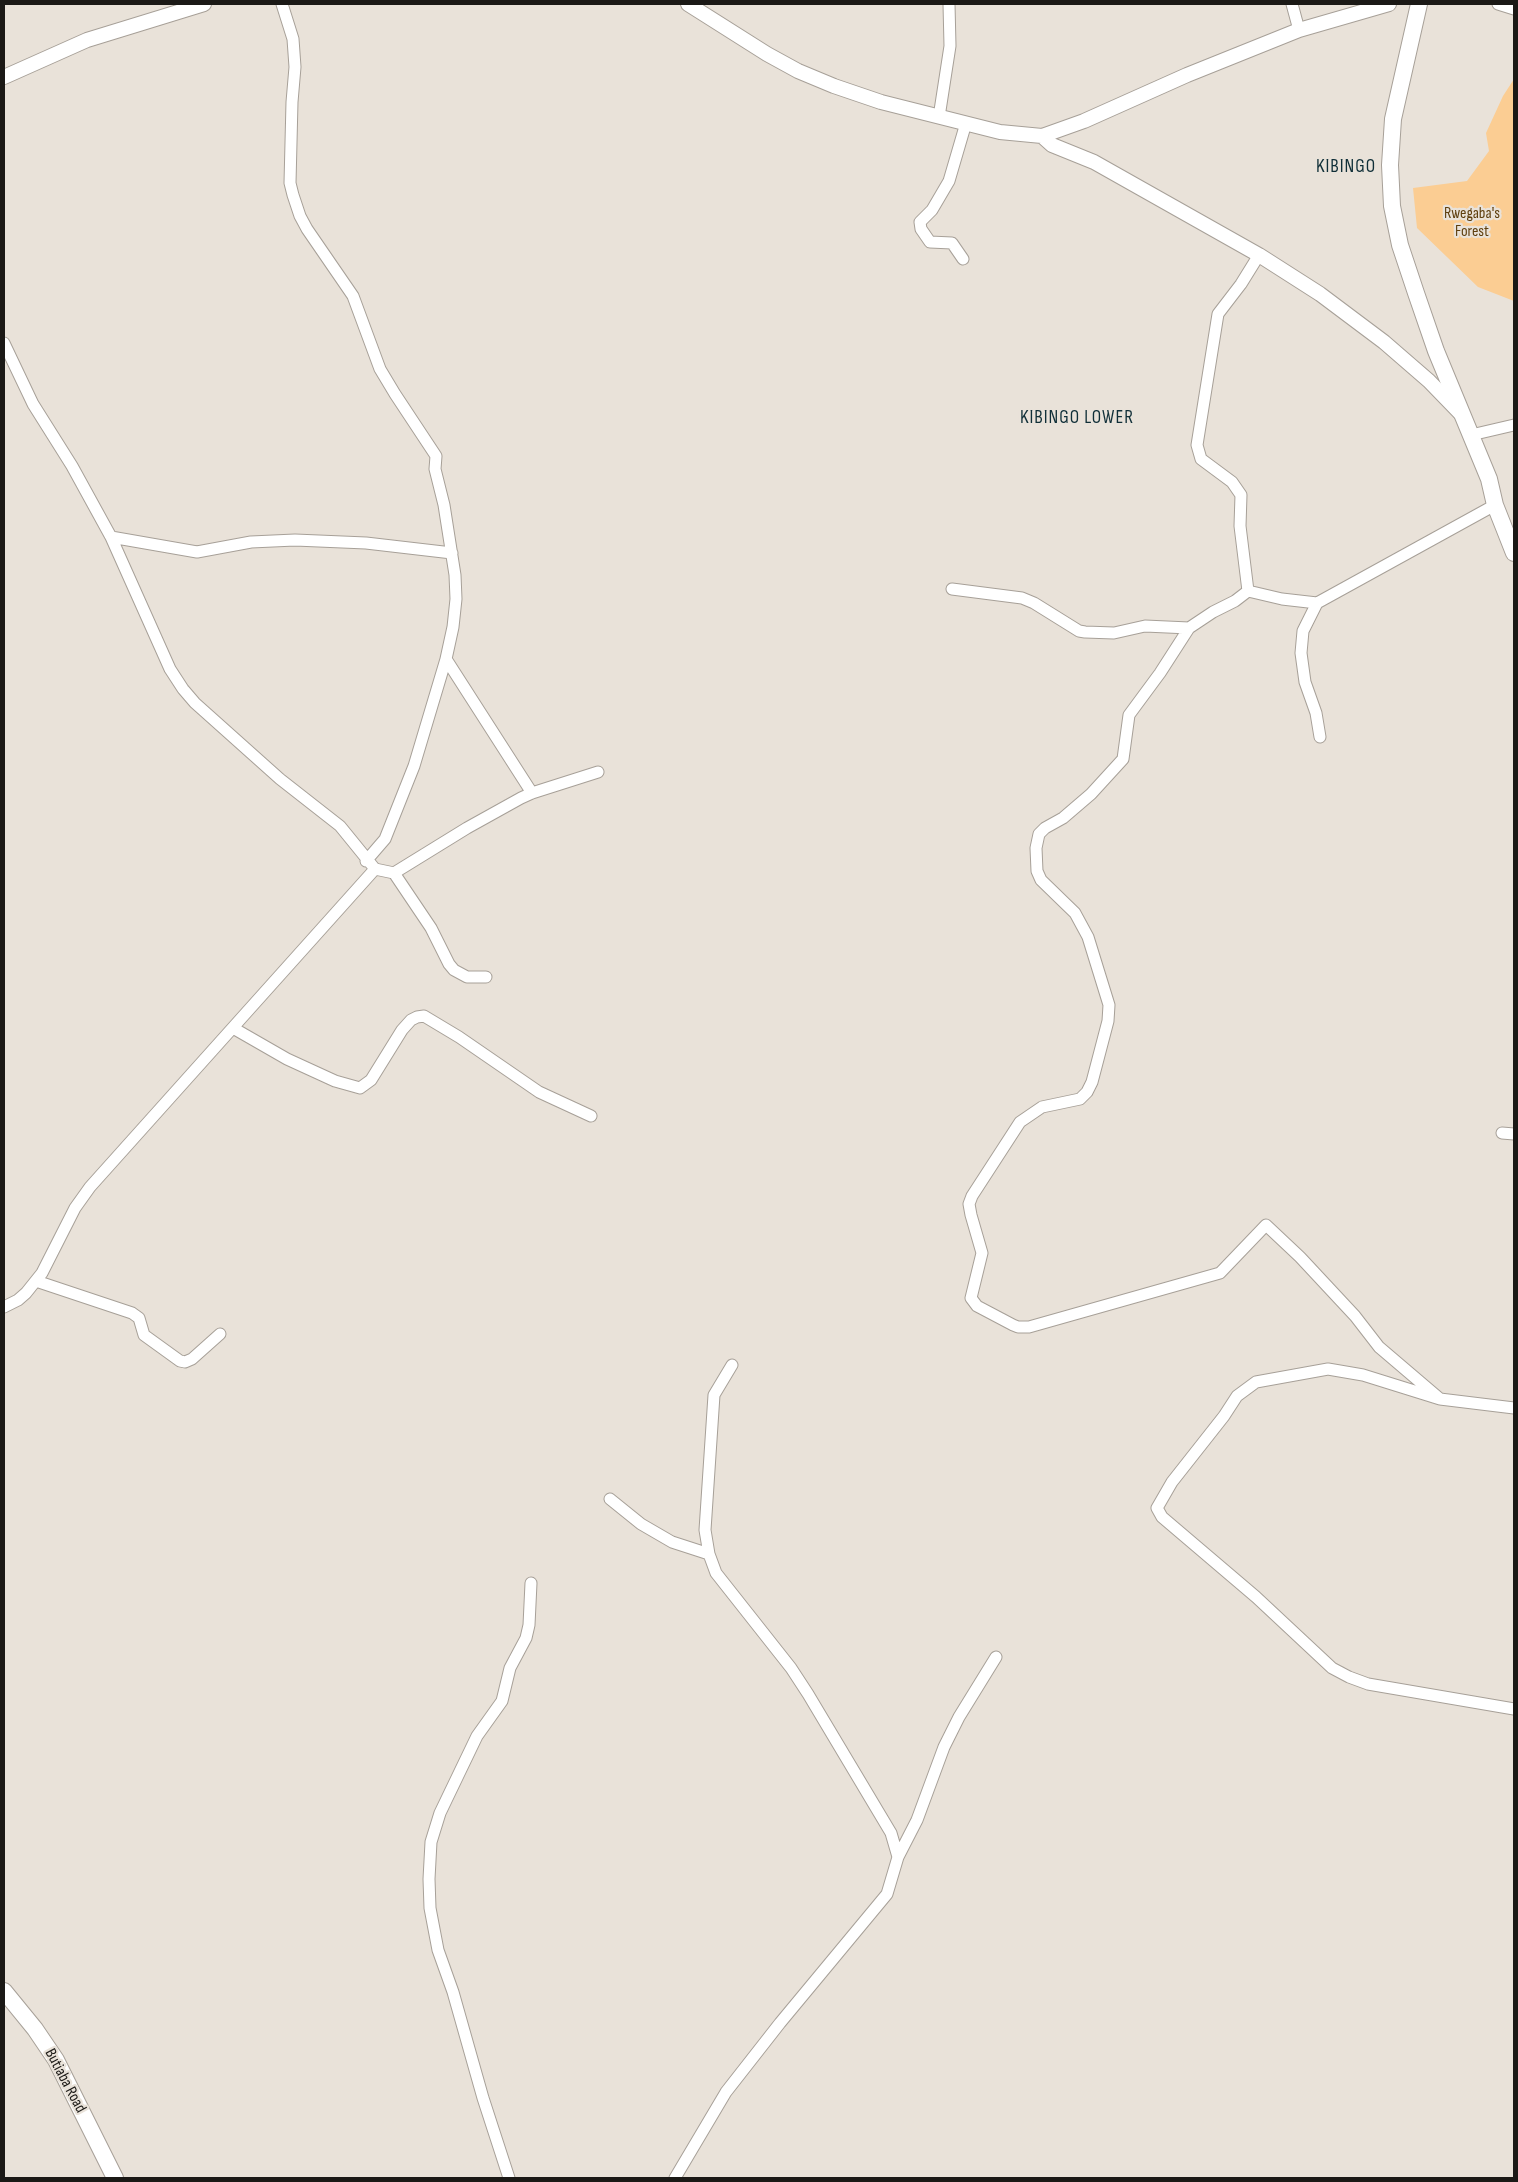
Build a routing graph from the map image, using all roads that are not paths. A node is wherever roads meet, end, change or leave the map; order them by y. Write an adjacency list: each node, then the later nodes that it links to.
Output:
1 (204, 4): 11 (street)
2 (282, 4): 23 (street)
3 (688, 4): 12 (street)
4 (949, 4): 12 (street)
5 (1292, 4): 10 (street)
6 (1389, 4): 10 (street)
7 (1498, 4): 9 (street)
8 (1417, 5): 18 (main road)
9 (1514, 10)
10 (1299, 30): 14 (street)
11 (4, 77)
12 (939, 117): 13 (street)
13 (966, 123): 14 (street); 16 (street)
14 (1042, 136): 15 (street)
15 (1259, 255): 18 (street); 26 (street)
16 (963, 259)
17 (4, 343): 22 (street)
18 (1463, 417): 20 (main road)
19 (1514, 425): 20 (street)
20 (1471, 435): 21 (main road)
21 (1495, 505): 24 (main road); 27 (street)
22 (111, 537): 23 (street); 33 (street)
23 (452, 553): 29 (street)
24 (1514, 553)
25 (952, 589): 28 (street)
26 (1248, 591): 27 (street); 28 (street)
27 (1317, 603): 30 (street)
28 (1189, 628): 45 (street)
29 (446, 659): 32 (street); 33 (street)
30 (1320, 737)
31 (598, 772): 32 (street)
32 (532, 793): 35 (street)
33 (366, 861): 34 (street)
34 (374, 869): 35 (street); 37 (street)
35 (394, 873): 36 (street)
36 (486, 978)
37 (232, 1028): 38 (street); 41 (street)
38 (591, 1116)
39 (1502, 1133): 40 (street)
40 (1514, 1134)
41 (36, 1282): 42 (street); 43 (street)
42 (4, 1307)
43 (220, 1334)
44 (732, 1365): 48 (street)
45 (1440, 1399): 46 (street); 51 (street)
46 (1514, 1408)
47 (610, 1499): 48 (street)
48 (709, 1554): 52 (street)
49 (531, 1583): 55 (street)
50 (996, 1657): 52 (street)
51 (1514, 1709)
52 (898, 1857): 56 (street)
53 (4, 1991): 54 (main road, Butiaba Road)
54 (115, 2178)
55 (509, 2178)
56 (675, 2178)

